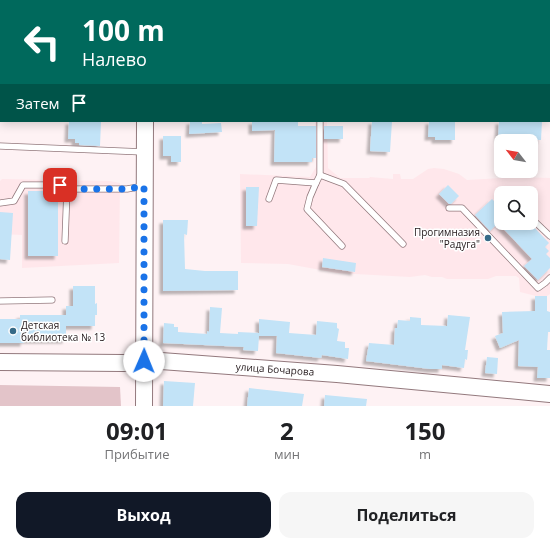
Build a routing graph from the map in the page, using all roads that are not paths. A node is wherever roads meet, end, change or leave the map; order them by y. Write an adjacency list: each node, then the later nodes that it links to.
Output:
1 (145, 122): 4 (street)
2 (320, 122): 5 (lane)
3 (0, 146): 4 (lane)
4 (145, 152): 7 (street)
5 (320, 175): 6 (lane); 15 (lane)
6 (316, 184): 9 (lane); 16 (lane)
7 (144, 186): 8 (lane); 20 (street)
8 (67, 189): 10 (lane); 14 (lane)
9 (269, 200)
10 (0, 204)
11 (449, 208): 17 (lane)
12 (538, 225): 13 (lane)
13 (550, 236)
14 (65, 241)
15 (403, 244)
16 (342, 246)
17 (550, 278)
18 (52, 300): 19 (lane)
19 (0, 301)
20 (144, 361): 21 (street, улица Бочарова); 22 (street, улица Бочарова); 23 (street)
21 (0, 362)
22 (550, 394)
23 (144, 406)

